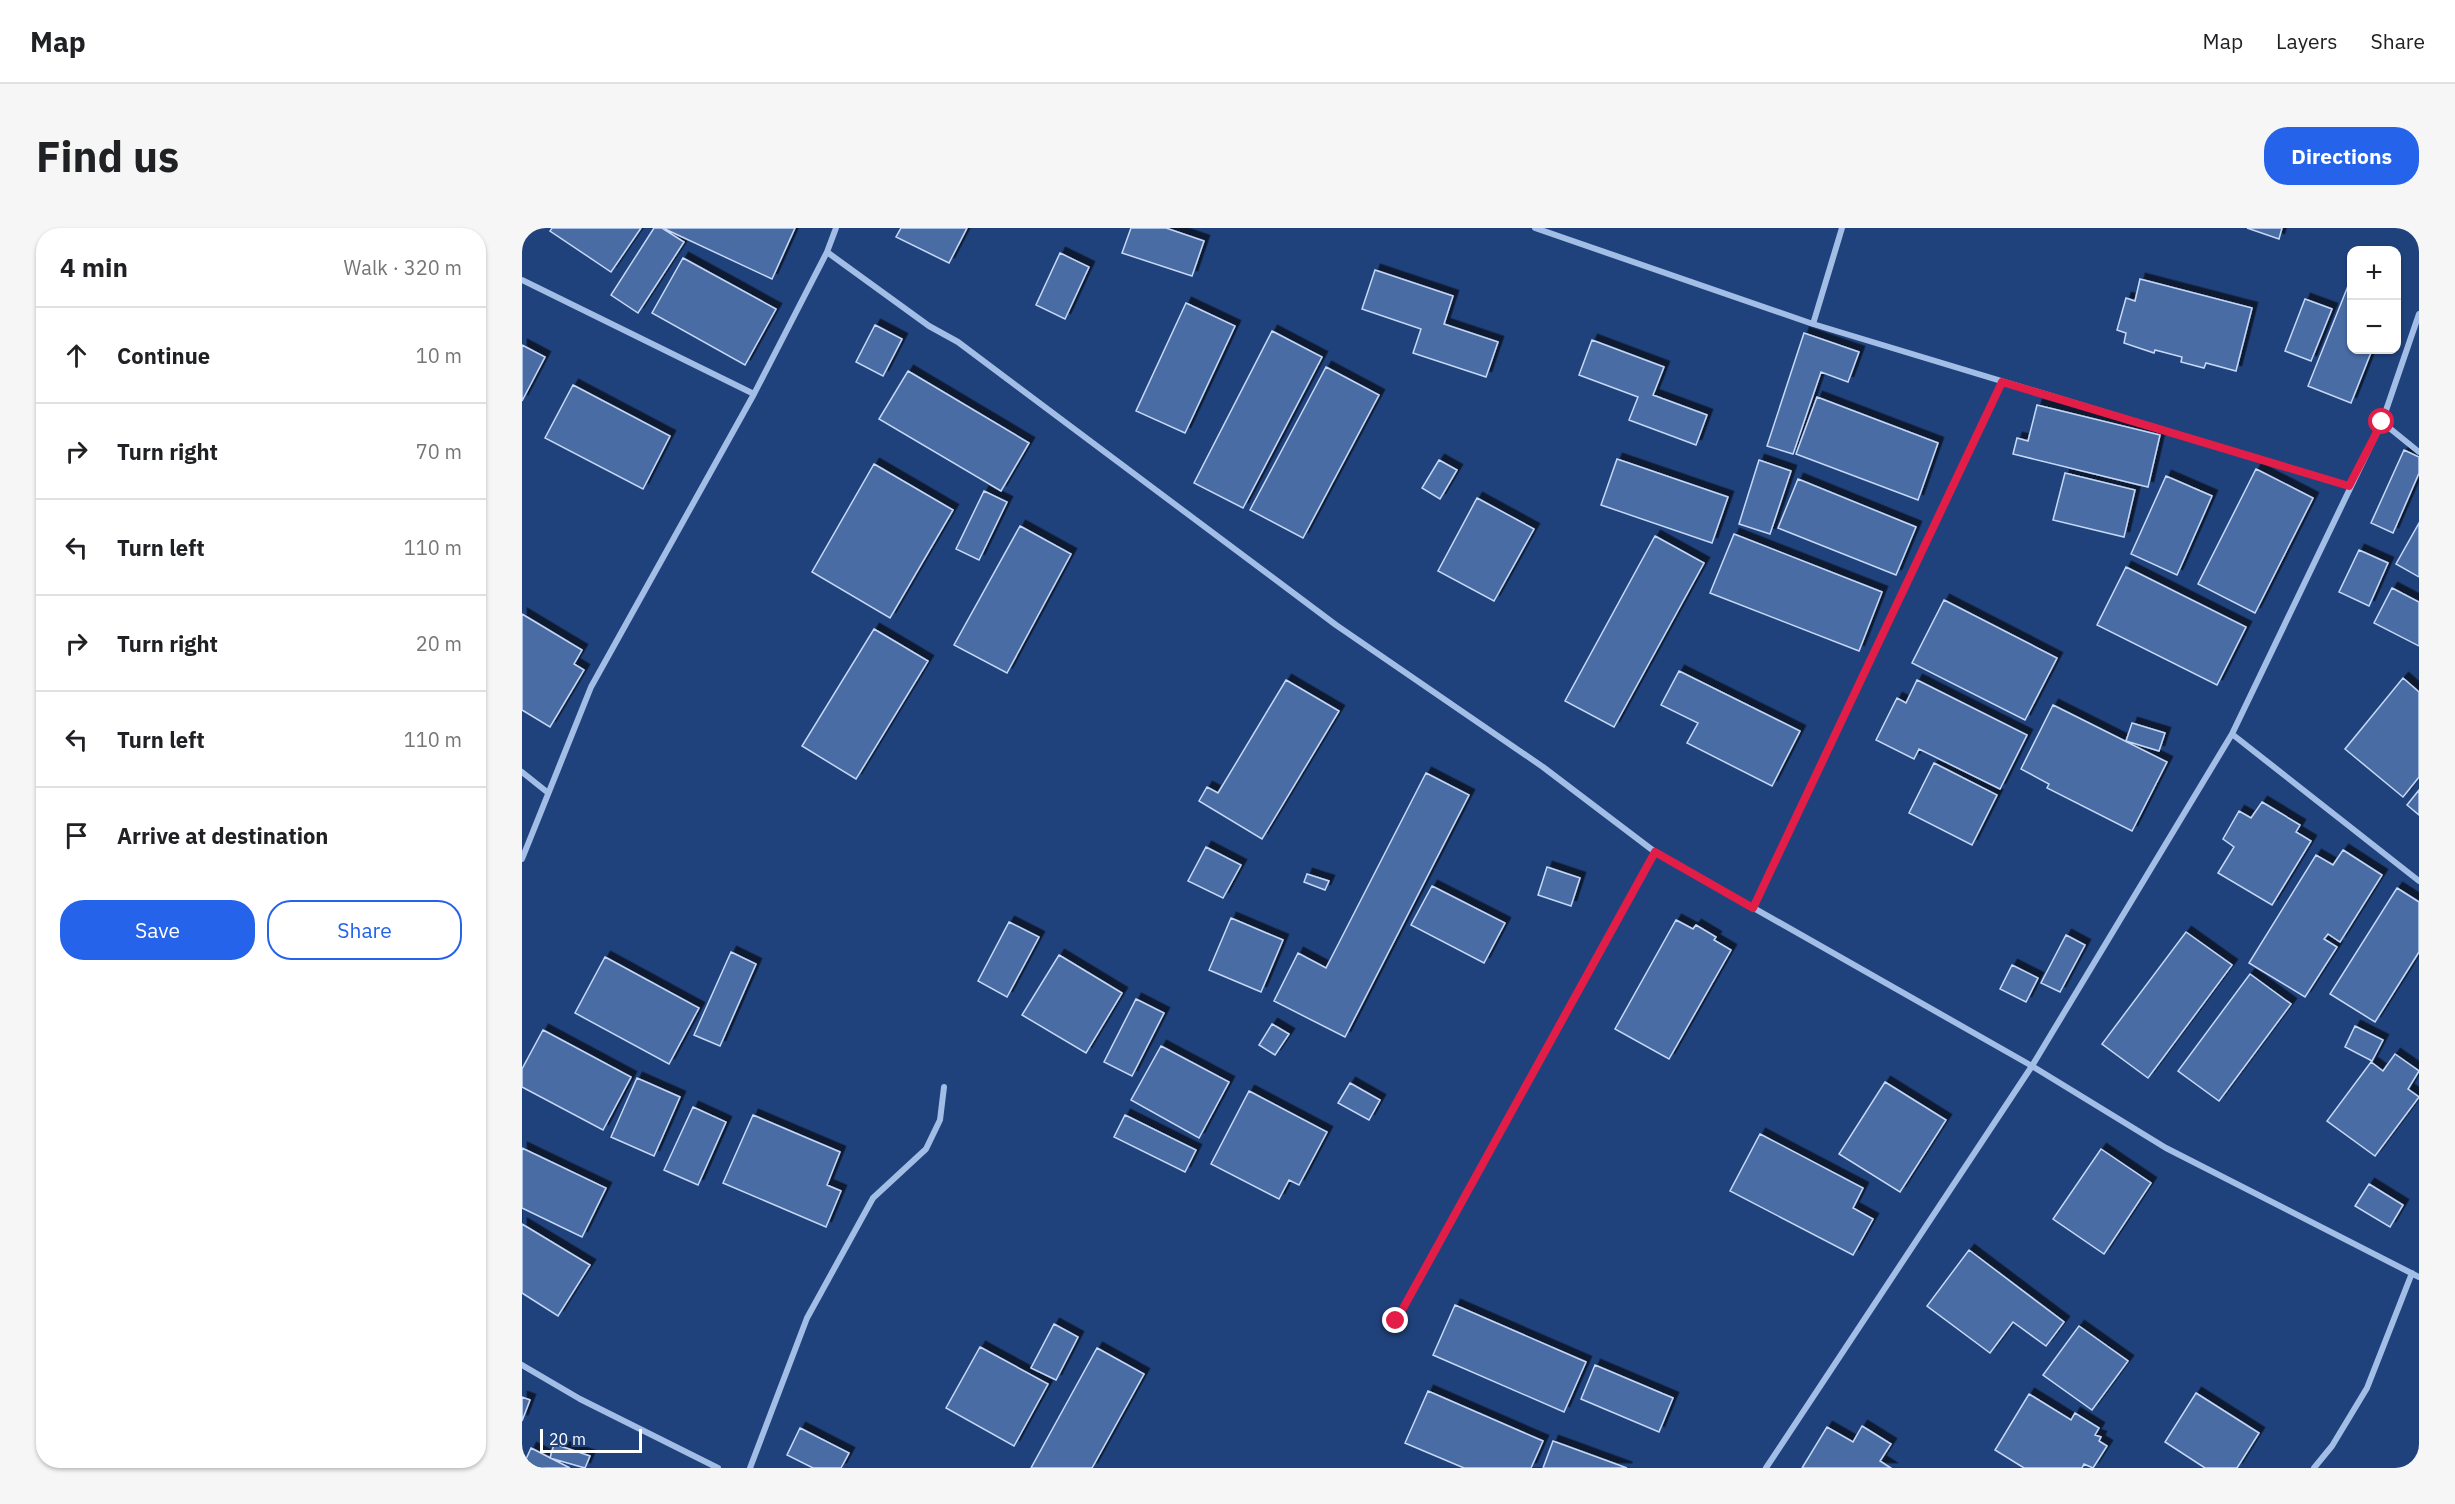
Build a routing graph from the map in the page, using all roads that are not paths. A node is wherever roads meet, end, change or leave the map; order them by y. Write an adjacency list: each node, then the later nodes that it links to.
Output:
1 (836, 228): 4 (street)
2 (1535, 228): 7 (street)
3 (1842, 228): 7 (street)
4 (827, 252): 9 (street); 16 (street)
5 (522, 280): 9 (street)
6 (2419, 314): 10 (street)
7 (1813, 324): 8 (street)
8 (2002, 382): 12 (street); 19 (street)
9 (754, 394): 15 (street)
10 (2382, 422): 11 (street); 12 (street)
11 (2419, 452)
12 (2349, 486): 13 (street)
13 (2232, 734): 18 (street); 20 (street)
14 (522, 772): 15 (street)
15 (547, 792): 17 (street)
16 (1655, 852): 19 (street); 24 (street)
17 (522, 860)
18 (2419, 881)
19 (1753, 908): 20 (street)
20 (2032, 1066): 22 (street); 28 (street)
21 (944, 1087): 27 (street)
22 (2412, 1273): 23 (street); 29 (street)
23 (2419, 1277)
24 (1396, 1321)
25 (522, 1365): 26 (street)
26 (718, 1468)
27 (750, 1468)
28 (1766, 1468)
29 (2314, 1468)

